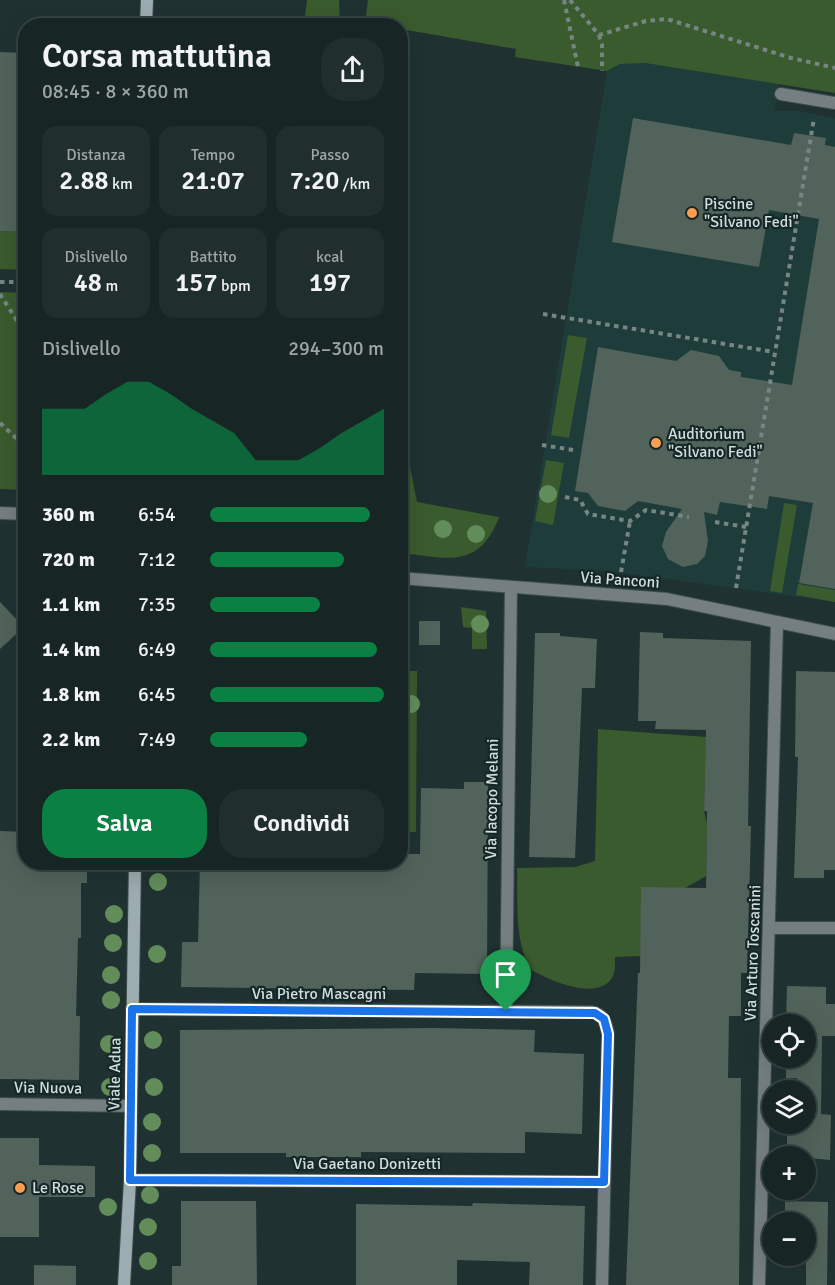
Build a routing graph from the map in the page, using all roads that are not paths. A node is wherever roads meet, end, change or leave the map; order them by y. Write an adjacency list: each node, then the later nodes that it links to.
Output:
1 (147, 0): 2 (main road)
2 (146, 18)
3 (781, 94): 4 (street)
4 (835, 103)
5 (0, 513): 6 (street)
6 (18, 514)
7 (408, 579): 8 (street, Via Panconi)
8 (511, 587): 9 (street, Via Panconi); 15 (street, Via Iacopo Melani)
9 (777, 622): 10 (street, Via Panconi); 12 (street, Via Arturo Toscanini)
10 (835, 634)
11 (135, 870): 14 (main road, Viale Adua)
12 (770, 928): 13 (street); 22 (street, Via Arturo Toscanini)
13 (835, 928)
14 (132, 1009): 15 (street, Via Pietro Mascagni); 17 (main road, Viale Adua)
15 (506, 1011): 19 (street, Via Pietro Mascagni)
16 (0, 1104): 17 (street, Via Nuova)
17 (131, 1106): 18 (main road, Viale Adua)
18 (130, 1180): 19 (street, Via Gaetano Donizetti); 20 (main road, Viale Adua)
19 (604, 1182): 21 (street)
20 (124, 1285)
21 (602, 1285)
22 (759, 1285)

